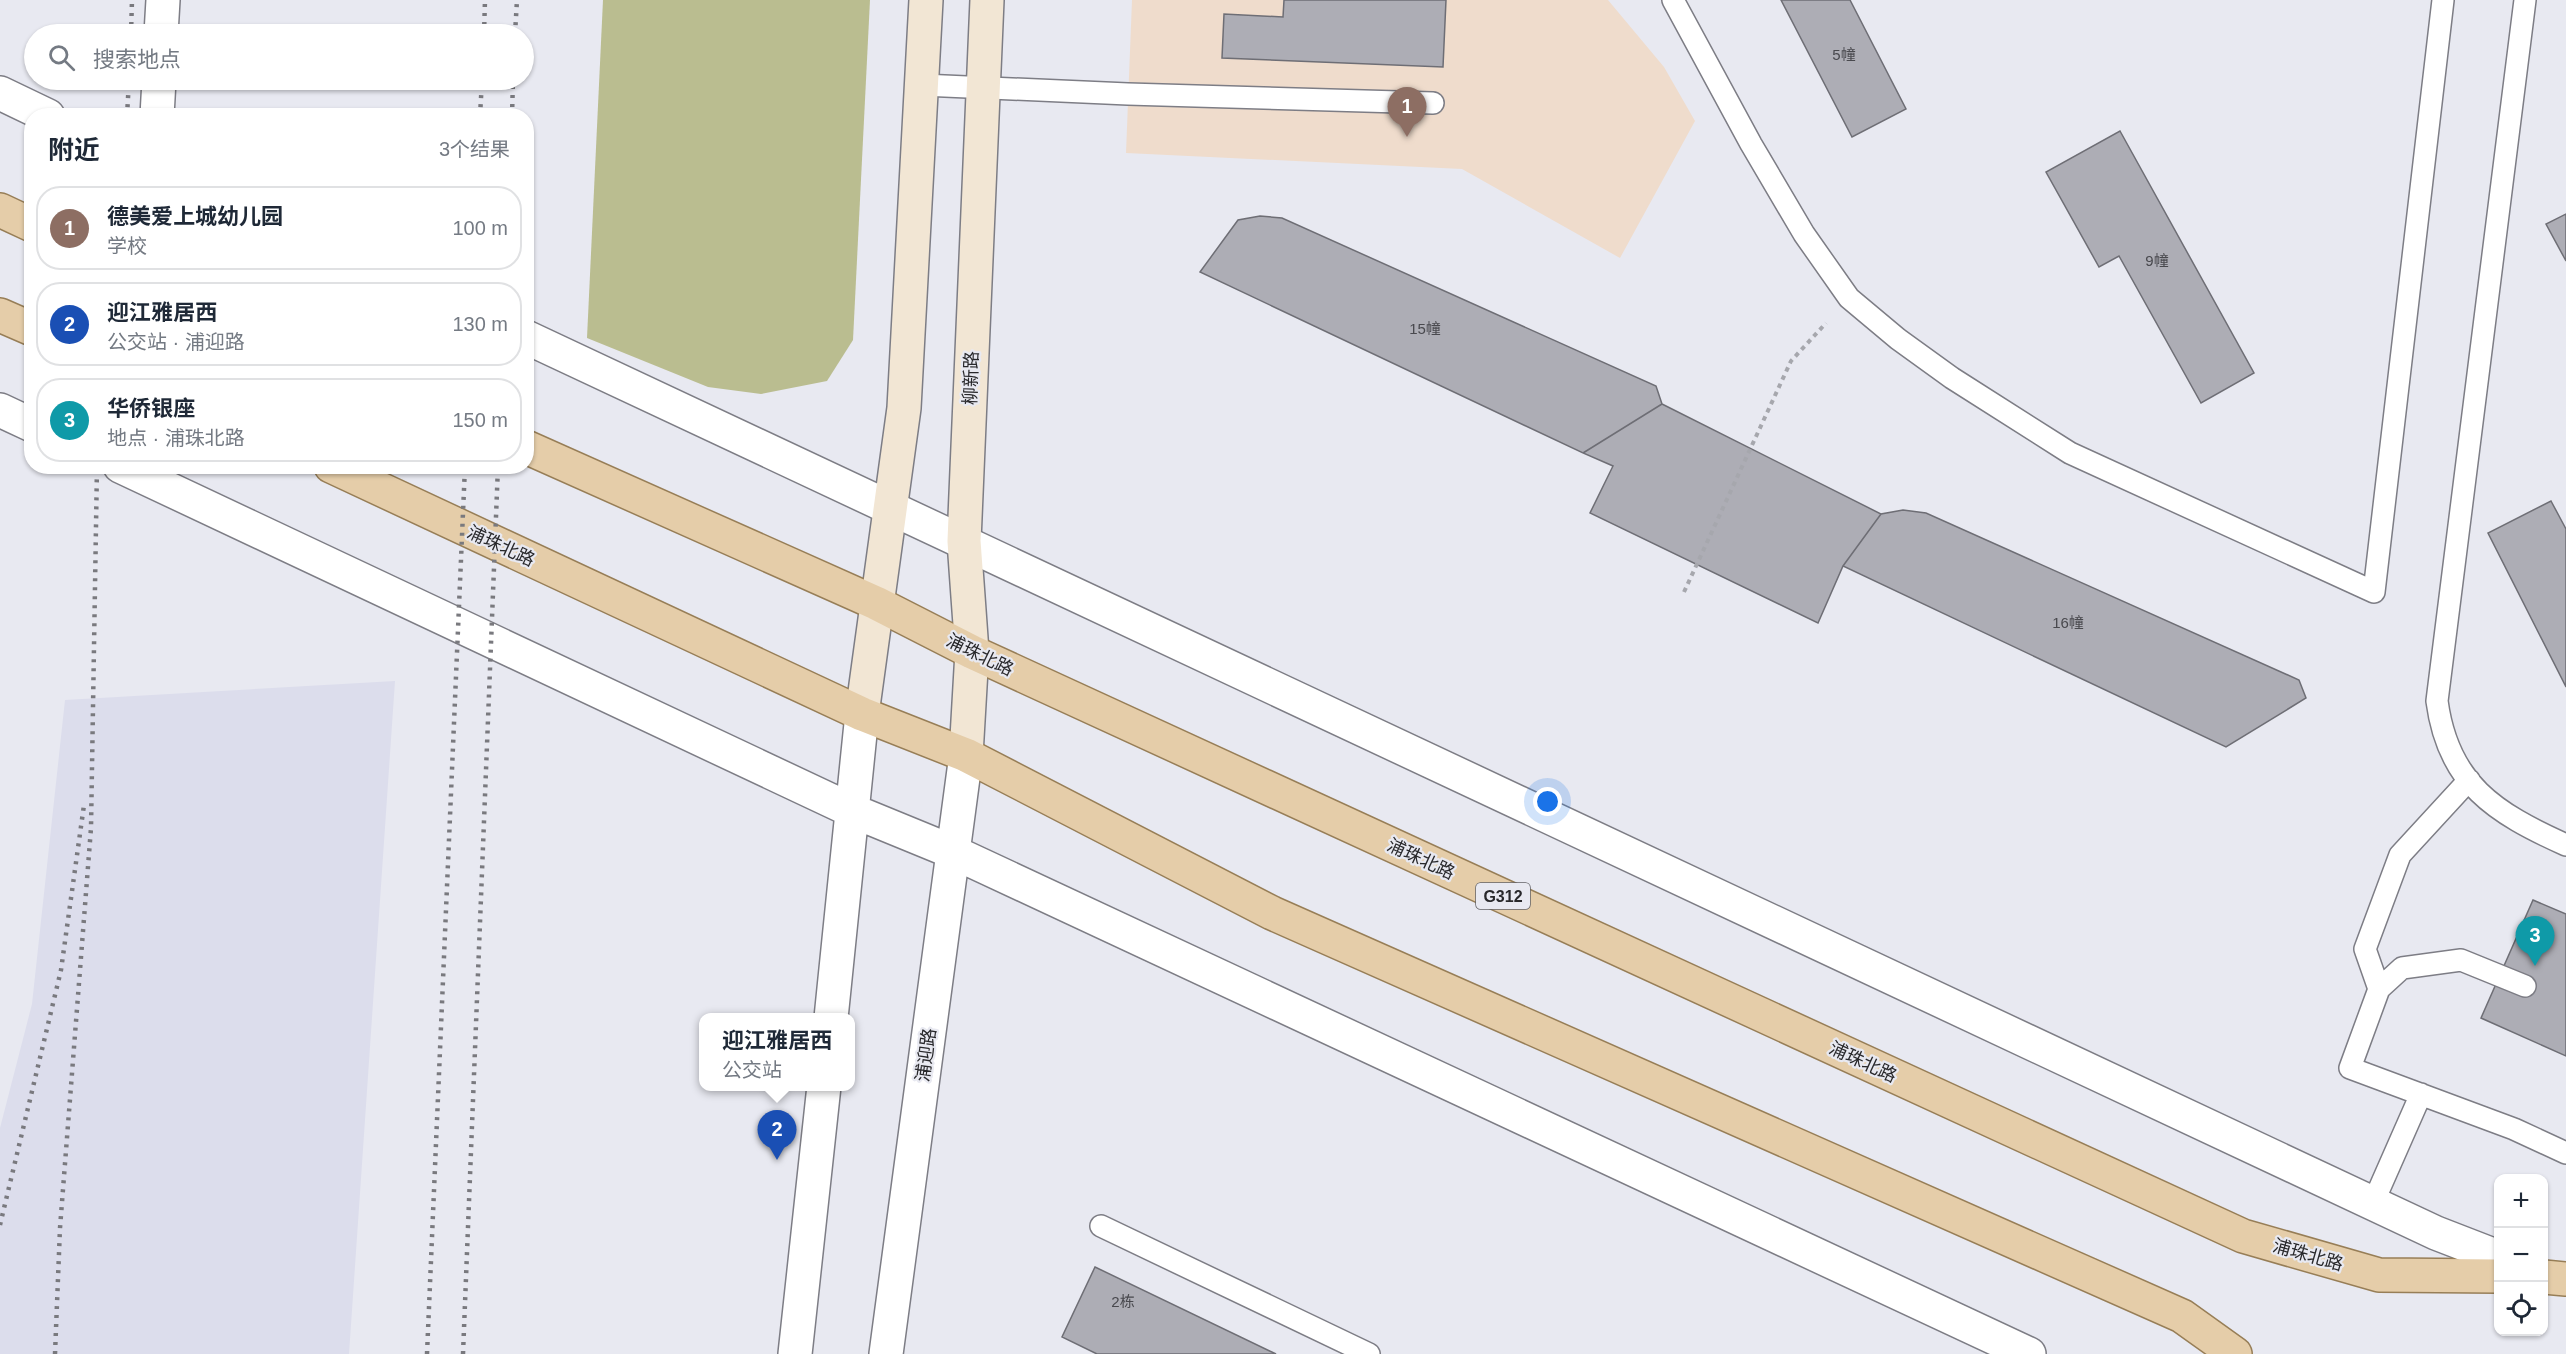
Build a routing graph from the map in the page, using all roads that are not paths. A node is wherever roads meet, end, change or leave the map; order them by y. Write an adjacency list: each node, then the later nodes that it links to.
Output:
1 (163, 0): 7 (street)
2 (926, 0): 8 (main road)
3 (987, 0): 9 (main road, 柳新路)
4 (1673, 0): 5 (lane)
5 (2443, 0)
6 (2525, 0): 31 (lane)
7 (162, 24)
8 (922, 85): 9 (lane); 25 (main road)
9 (983, 88): 12 (lane); 26 (main road, 柳新路)
10 (158, 90): 14 (street)
11 (0, 93): 13 (street)
12 (1433, 103)
13 (31, 108)
14 (157, 108)
15 (0, 210): 16 (main road)
16 (24, 221)
17 (0, 315): 18 (main road)
18 (24, 326)
19 (534, 341): 25 (street)
20 (0, 410): 21 (street)
21 (24, 421)
22 (534, 451): 27 (main road, 浦珠北路 / G312)
23 (137, 474): 32 (street)
24 (348, 474): 29 (main road, 浦珠北路)
25 (891, 505): 26 (street); 27 (main road)
26 (964, 541): 28 (main road, 柳新路); 41 (street)
27 (876, 603): 28 (main road, 浦珠北路 / G312); 29 (main road)
28 (972, 652): 30 (main road, 柳新路); 44 (main road, 浦珠北路 / G312)
29 (862, 714): 30 (main road, 浦珠北路); 32 (street)
30 (966, 755): 34 (street, 浦迎路); 49 (main road, 浦珠北路)
31 (2469, 780): 33 (lane); 36 (lane)
32 (852, 812): 34 (street); 37 (street)
33 (2566, 845)
34 (953, 852): 46 (street, 浦迎路); 48 (street)
35 (2525, 986): 36 (lane)
36 (2379, 989): 39 (lane)
37 (831, 1013)
38 (823, 1091): 45 (street)
39 (2421, 1094): 40 (lane); 41 (lane)
40 (2566, 1153)
41 (2373, 1203): 43 (street)
42 (1101, 1227): 47 (lane)
43 (2494, 1255)
44 (2494, 1276)
45 (795, 1354)
46 (886, 1354)
47 (1369, 1354)
48 (2029, 1354)
49 (2235, 1354)

